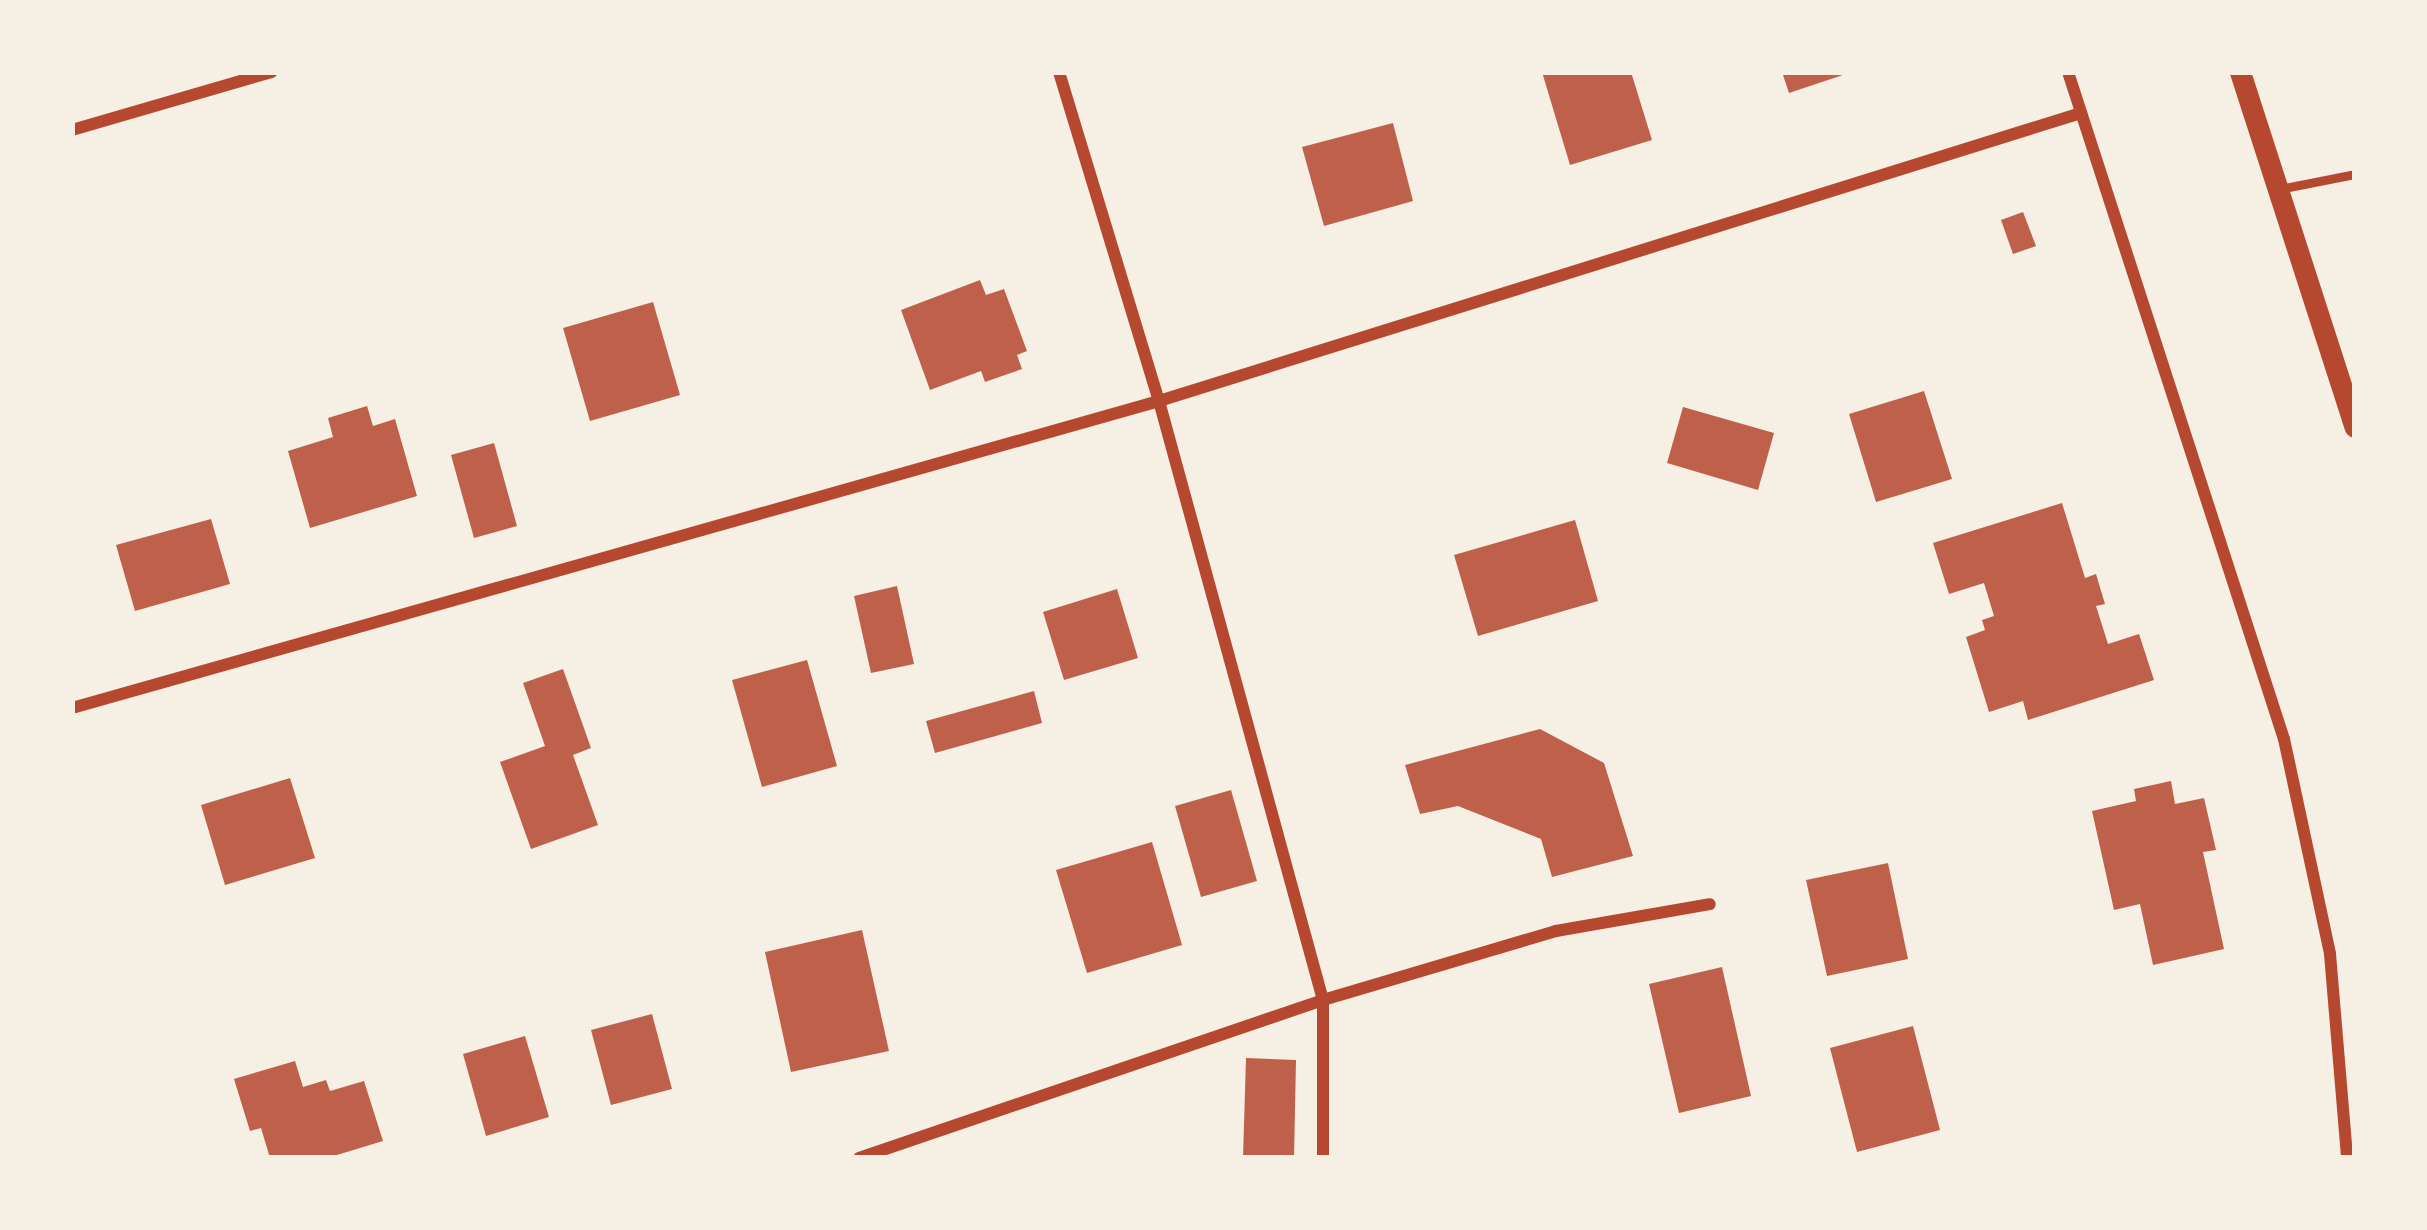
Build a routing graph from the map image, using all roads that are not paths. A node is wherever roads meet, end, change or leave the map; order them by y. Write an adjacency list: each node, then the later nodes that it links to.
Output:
1 (272, 72): 6 (street)
2 (1059, 72): 9 (street)
3 (2068, 72): 5 (street)
4 (2240, 72): 8 (street)
5 (2081, 113): 9 (street); 16 (street)
6 (72, 130)
7 (2355, 174): 8 (lane)
8 (2279, 189): 10 (street)
9 (1159, 401): 11 (street); 13 (street)
10 (2355, 427)
11 (72, 708)
12 (1710, 904): 13 (street)
13 (1323, 1000): 14 (street); 15 (street)
14 (859, 1158)
15 (1323, 1158)
16 (2347, 1158)

